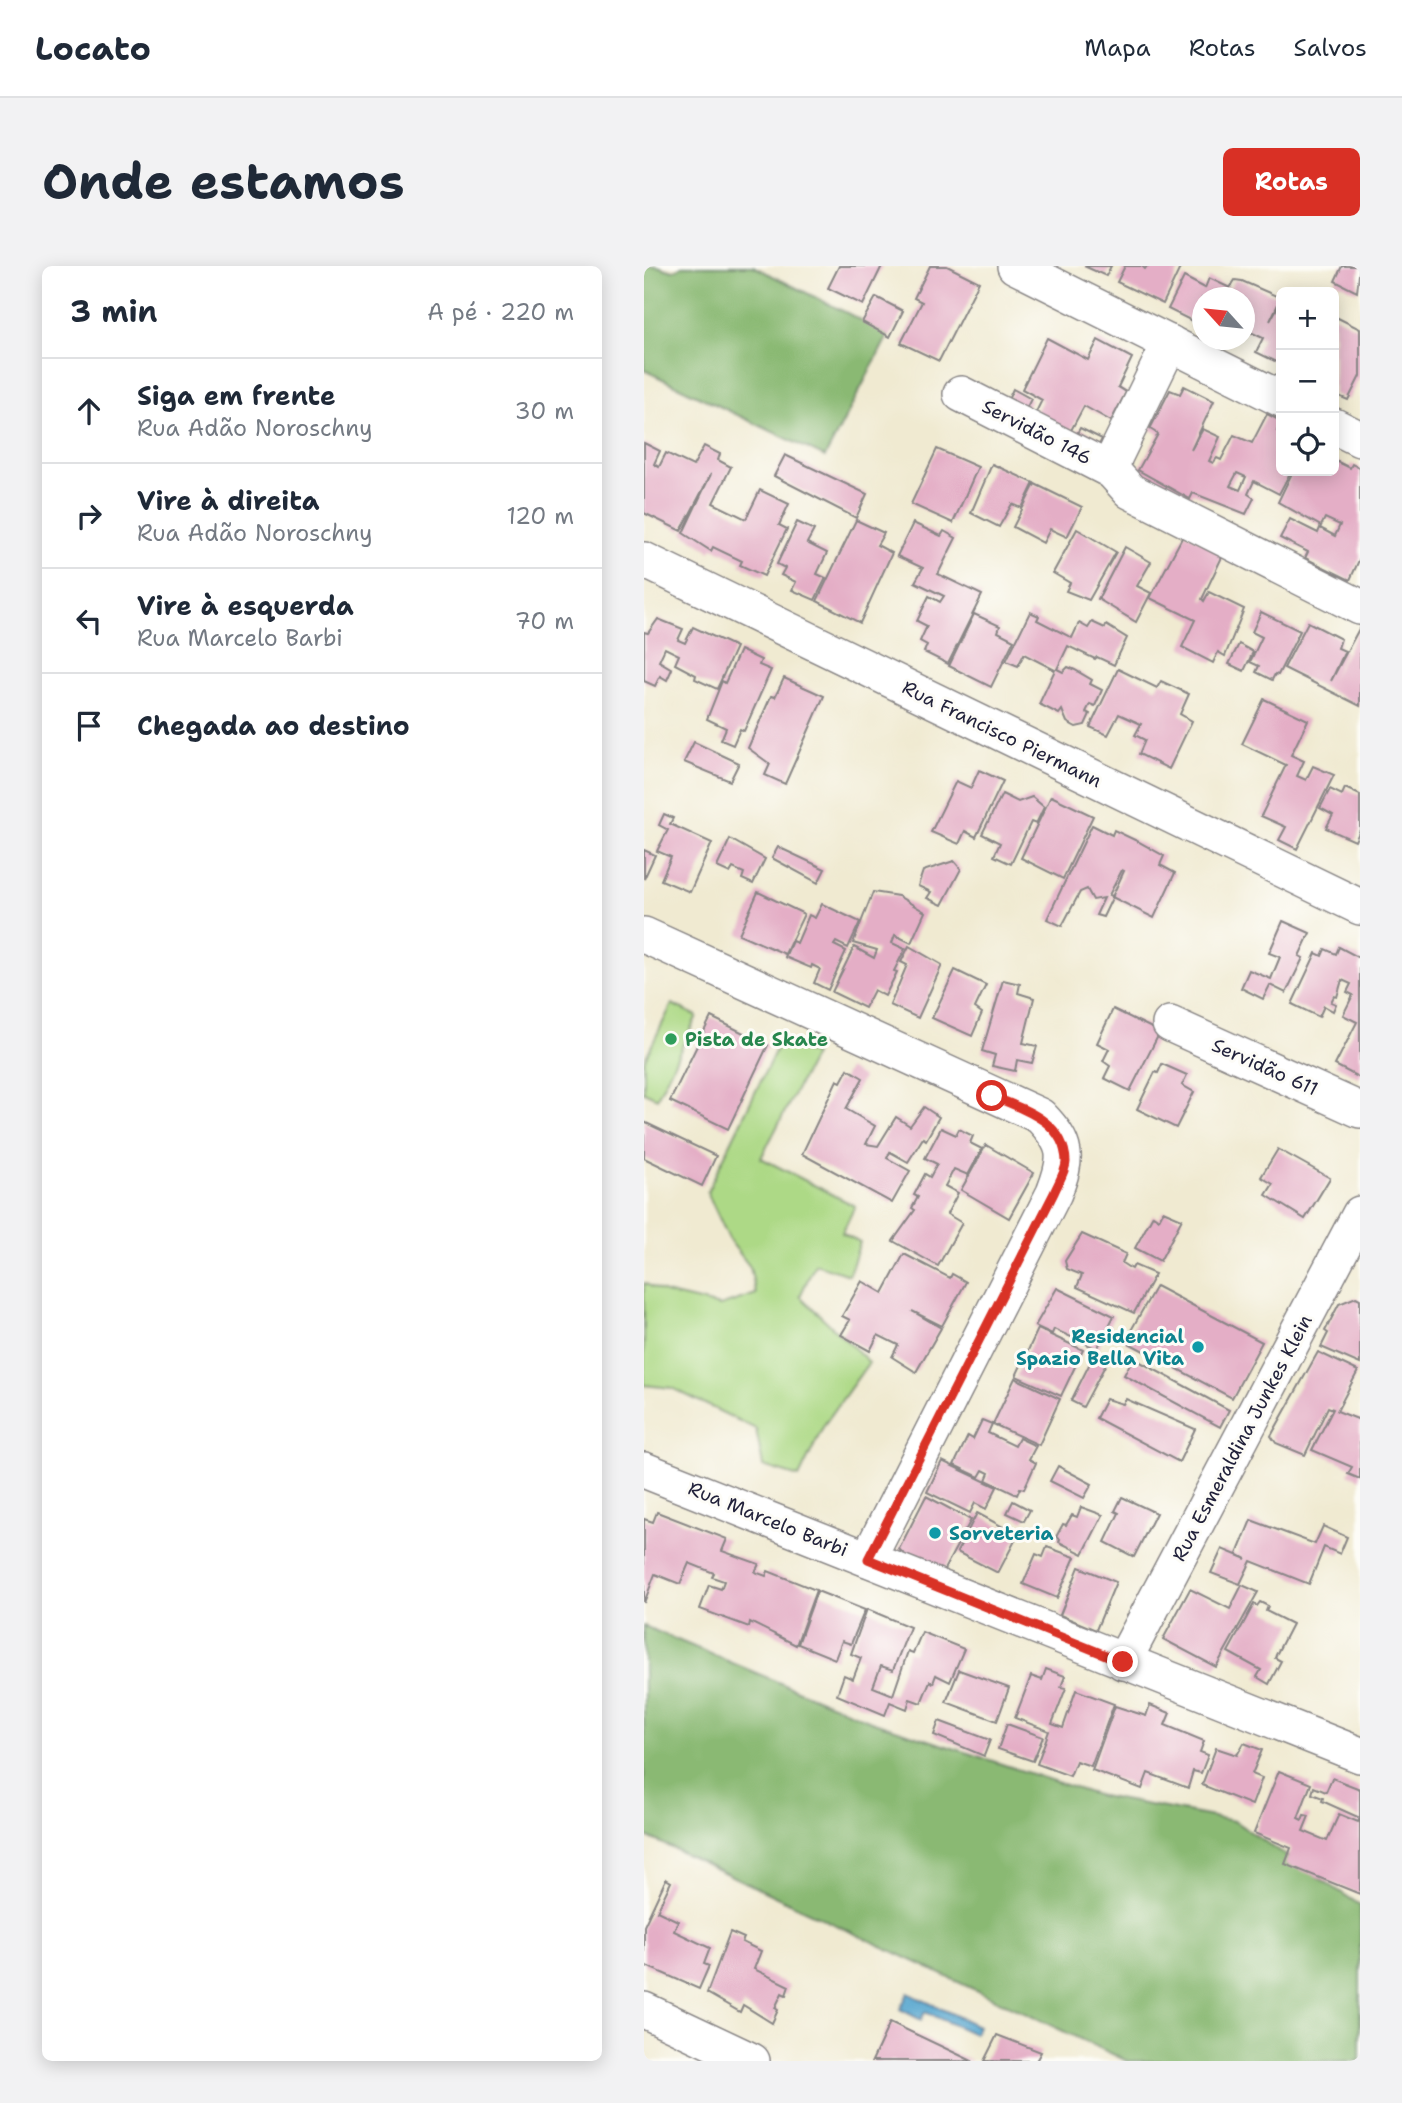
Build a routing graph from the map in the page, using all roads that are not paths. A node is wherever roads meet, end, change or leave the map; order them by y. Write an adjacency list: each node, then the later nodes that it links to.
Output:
1 (1015, 266): 2 (street)
2 (1170, 343): 4 (street); 7 (street)
3 (961, 394): 7 (street, Servidão 146)
4 (1276, 396)
5 (1339, 428): 6 (street)
6 (1360, 439)
7 (1112, 471): 9 (street)
8 (644, 560): 10 (street, Rua Francisco Piermann)
9 (1360, 607)
10 (1360, 907)
11 (644, 934): 17 (street)
12 (1170, 1024): 13 (street, Servidão 611)
13 (1360, 1110)
14 (1360, 1213): 15 (street, Rua Esmeraldina Junkes Klein)
15 (1347, 1270): 18 (street, Rua Esmeraldina Junkes Klein)
16 (644, 1470): 17 (street, Rua Marcelo Barbi)
17 (868, 1559): 18 (street, Rua Marcelo Barbi)
18 (1123, 1662): 19 (street, Rua Marcelo Barbi)
19 (1360, 1755)
20 (644, 2010): 21 (street)
21 (752, 2061)

